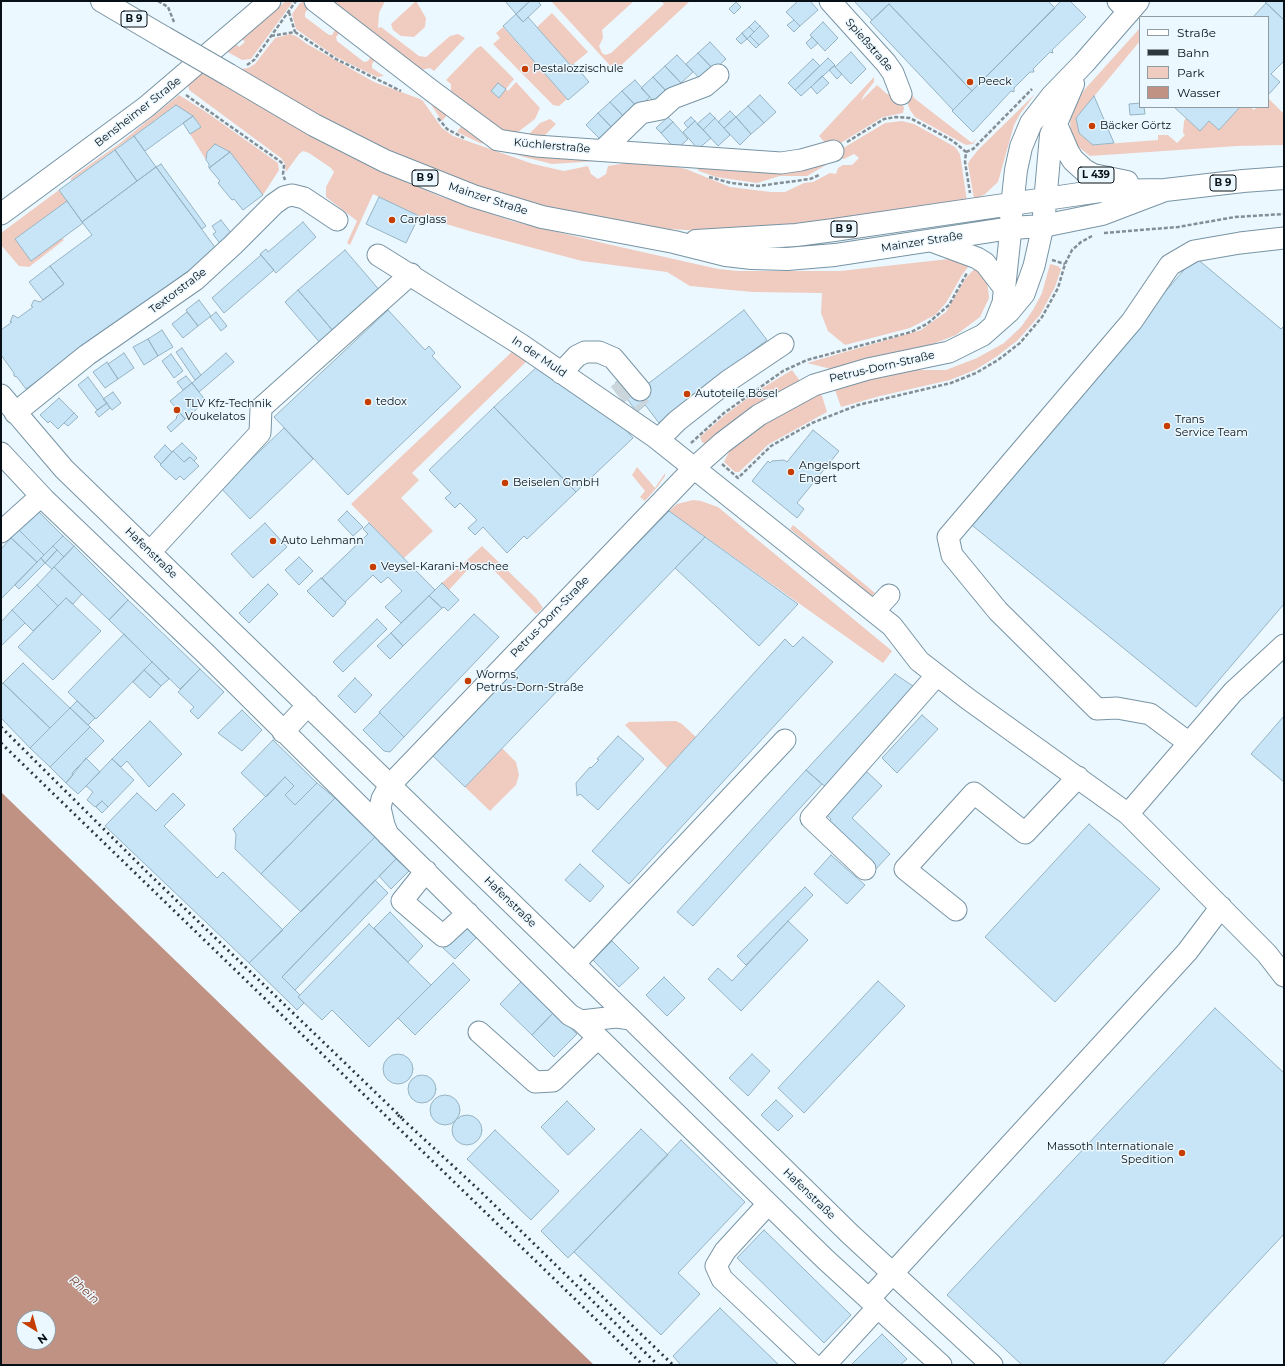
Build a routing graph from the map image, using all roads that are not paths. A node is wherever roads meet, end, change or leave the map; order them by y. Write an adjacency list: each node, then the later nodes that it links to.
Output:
1 (102, 1): 22 (main road, Mainzer Straße / B 9, bridge)
2 (270, 1): 16 (street, Bensheimer Straße)
3 (316, 1): 10 (street, Küchlerstraße)
4 (830, 1): 8 (street, Spießstraße)
5 (1128, 5): 6 (main road, Petrus-Dorn-Straße)
6 (1084, 62): 9 (main road, Petrus-Dorn-Straße); 15 (main road, Petrus-Dorn-Straße)
7 (718, 75): 10 (street)
8 (901, 94)
9 (1055, 122): 13 (main road, L 439); 14 (main road, Petrus-Dorn-Straße)
10 (603, 150): 11 (street, Küchlerstraße)
11 (833, 151)
12 (1284, 178): 13 (main road, Mainzer Straße / B 9)
13 (1165, 190): 14 (main road, Mainzer Straße / B 9); 18 (main road, Mainzer Straße / B 9)
14 (1045, 200): 15 (main road, Mainzer Straße / B 9); 18 (main road, Petrus-Dorn-Straße)
15 (1012, 203): 19 (main road, Petrus-Dorn-Straße); 22 (main road, Mainzer Straße / B 9)
16 (1, 214)
17 (337, 220): 31 (street, Textorstraße)
18 (1043, 226): 19 (main road, Mainzer Straße / B 9); 26 (street, Petrus-Dorn-Straße)
19 (1011, 228): 21 (main road, Mainzer Straße / B 9); 25 (street, Petrus-Dorn-Straße)
20 (1284, 238): 45 (street)
21 (931, 241): 22 (main road, Mainzer Straße / B 9); 25 (street)
22 (674, 242)
23 (378, 255): 24 (street, In der Muld)
24 (411, 274): 28 (street, In der Muld); 37 (street)
25 (1005, 289): 26 (street, Petrus-Dorn-Straße)
26 (993, 327): 34 (street, Petrus-Dorn-Straße)
27 (783, 344): 32 (street)
28 (565, 376): 29 (street); 32 (street, In der Muld); 32 (street)
29 (619, 380)
30 (1, 395): 31 (street, Hafenstraße)
31 (15, 413): 37 (street, Hafenstraße)
32 (653, 436): 34 (street, In der Muld)
33 (1, 453): 35 (street)
34 (694, 468): 39 (street); 47 (street, Petrus-Dorn-Straße)
35 (41, 496): 36 (street); 43 (street)
36 (1, 532)
37 (150, 552): 42 (street, Hafenstraße)
38 (889, 595): 39 (street)
39 (874, 612): 41 (street)
40 (1284, 645): 45 (street)
41 (937, 675): 46 (street); 50 (street)
42 (308, 705): 43 (street); 47 (street, Hafenstraße)
43 (283, 732): 49 (street)
44 (785, 740): 55 (street)
45 (1189, 743): 48 (street)
46 (1078, 777): 48 (street); 53 (street)
47 (390, 785): 49 (street); 55 (street, Hafenstraße)
48 (1128, 814): 52 (street)
49 (388, 835): 51 (street)
50 (864, 869)
51 (426, 871): 54 (street); 54 (street)
52 (1221, 907): 56 (street); 62 (street)
53 (956, 910)
54 (468, 913): 58 (street)
55 (574, 964): 57 (street, Hafenstraße)
56 (1284, 976)
57 (631, 1019): 58 (street); 62 (street, Hafenstraße)
58 (581, 1021): 60 (street)
59 (479, 1032): 60 (street)
60 (598, 1038): 61 (street)
61 (768, 1204): 63 (street); 64 (street)
62 (893, 1273): 63 (street); 67 (street, Hafenstraße)
63 (873, 1303): 65 (street); 66 (street)
64 (813, 1365)
65 (825, 1365)
66 (941, 1365)
67 (992, 1365)

